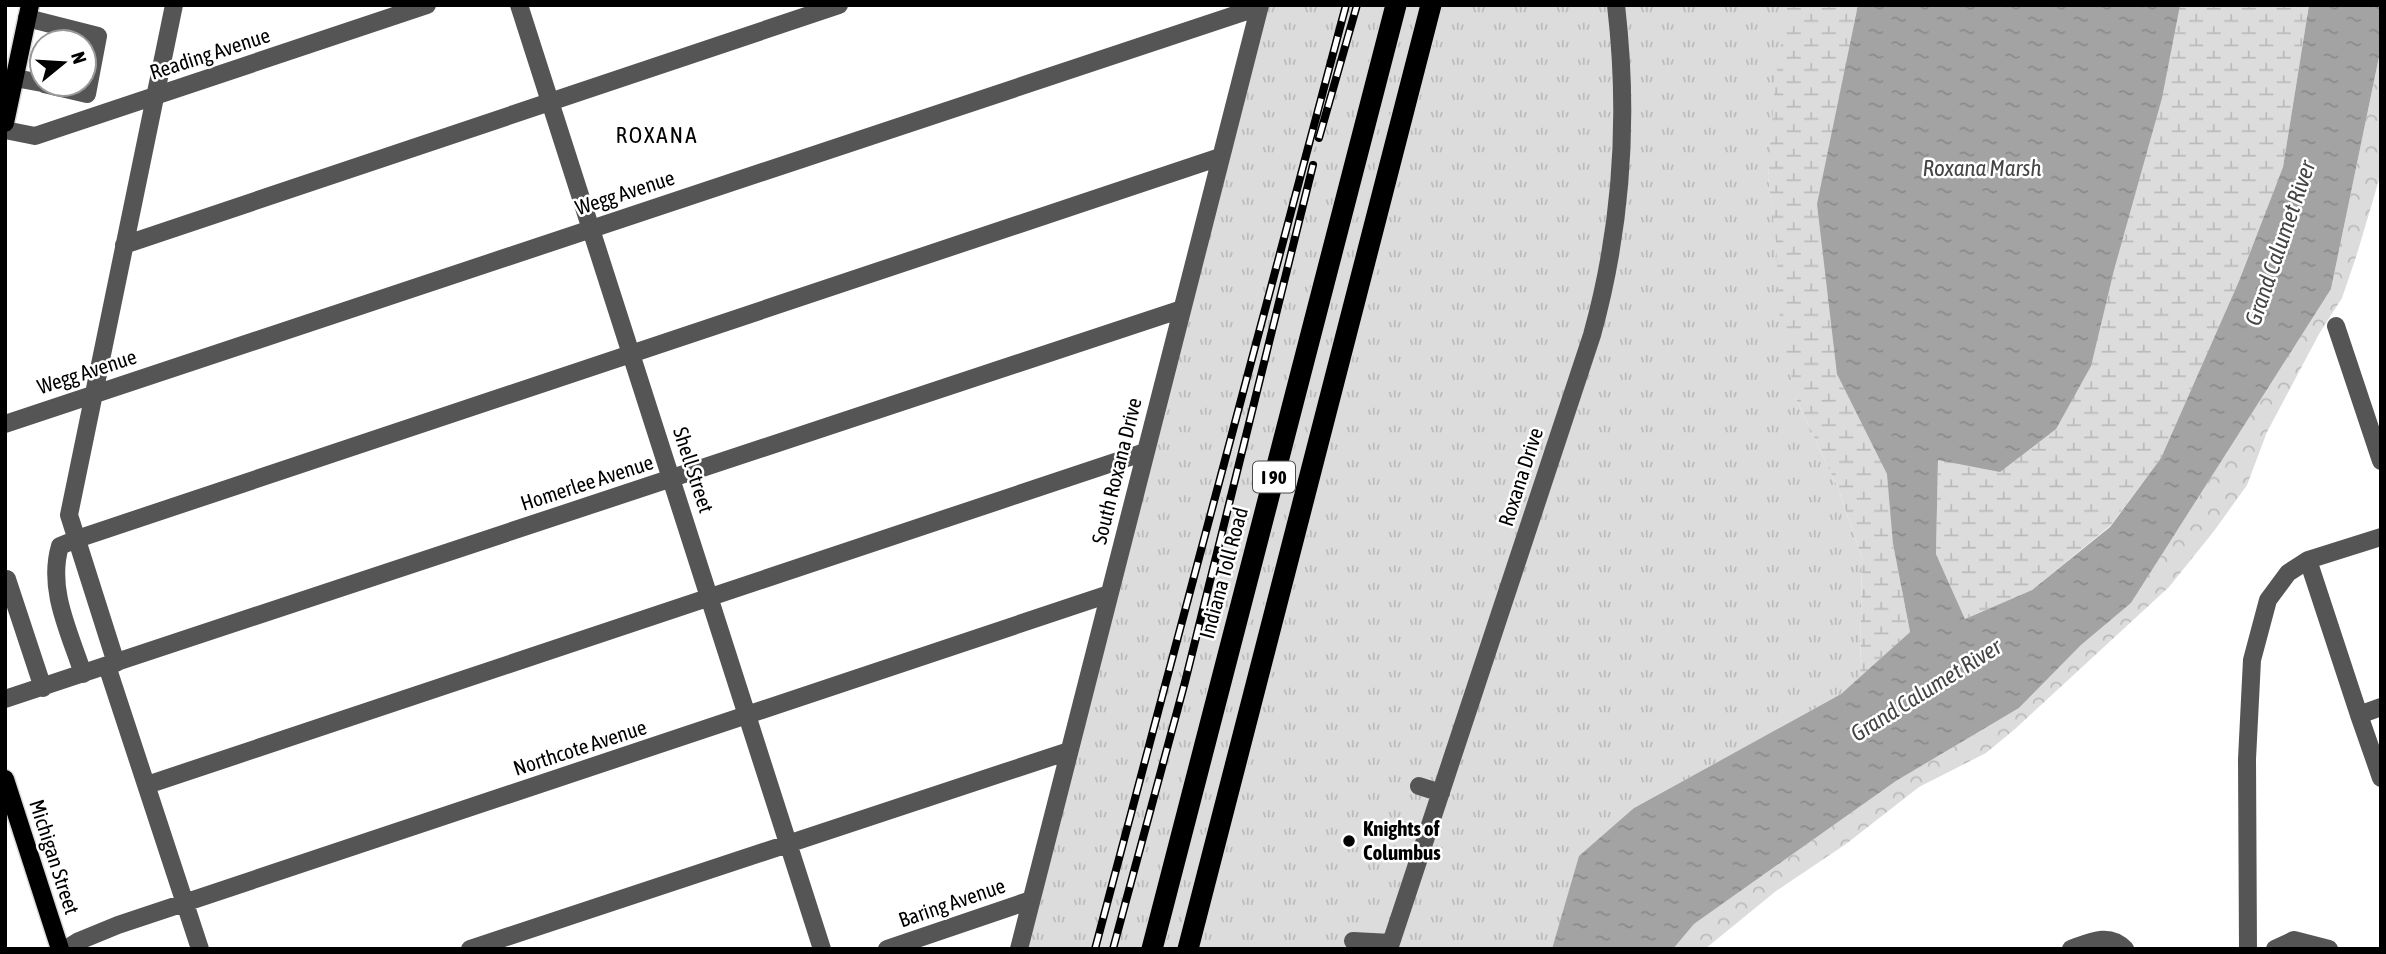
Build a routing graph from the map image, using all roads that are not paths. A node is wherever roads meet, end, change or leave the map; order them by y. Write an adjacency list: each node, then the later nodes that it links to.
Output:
1 (174, 5): 13 (street)
2 (427, 5): 13 (street, Reading Avenue)
3 (519, 5): 15 (street, Shell Street)
4 (839, 5): 15 (street)
5 (1395, 5): 62 (highway, Indiana Toll Road / I 90)
6 (1432, 5): 63 (highway, I 90)
7 (1616, 5): 48 (street, Roxana Drive)
8 (1259, 6): 19 (street, South Roxana Drive); 20 (street, Wegg Avenue)
9 (28, 12): 10 (street); 11 (main road)
10 (45, 28)
11 (15, 78): 12 (street); 17 (main road)
12 (28, 80)
13 (155, 96): 16 (street, Reading Avenue); 21 (street)
14 (88, 98): 16 (street)
15 (550, 101): 20 (street, Shell Street); 21 (street)
16 (90, 118): 18 (street, Reading Avenue)
17 (5, 123)
18 (5, 130)
19 (1220, 157): 22 (street, South Roxana Drive); 24 (street)
20 (591, 228): 24 (street, Shell Street); 25 (street, Wegg Avenue)
21 (124, 245): 25 (street)
22 (1182, 309): 27 (street, South Roxana Drive); 29 (street, Homerlee Avenue)
23 (2336, 326): 28 (street)
24 (631, 353): 29 (street, Shell Street); 31 (street)
25 (93, 394): 26 (street, Wegg Avenue); 31 (street)
26 (5, 424)
27 (1145, 452): 34 (street, South Roxana Drive); 35 (street)
28 (2381, 461)
29 (671, 478): 35 (street, Shell Street); 36 (street, Homerlee Avenue)
30 (2381, 537): 32 (street)
31 (77, 538): 36 (street); 37 (street)
32 (2308, 560): 41 (street); 66 (street)
33 (5, 580): 38 (street)
34 (1109, 594): 42 (street, Northcote Avenue); 43 (street, South Roxana Drive)
35 (709, 598): 42 (street, Shell Street); 46 (street)
36 (112, 665): 37 (street, Homerlee Avenue); 46 (street)
37 (83, 674): 38 (street, Homerlee Avenue)
38 (43, 688): 39 (street, Homerlee Avenue)
39 (5, 699)
40 (2381, 708): 41 (street)
41 (2359, 715): 44 (street)
42 (747, 716): 50 (street, Shell Street); 52 (street, Northcote Avenue)
43 (1069, 751): 50 (street); 51 (street, South Roxana Drive)
44 (2381, 778)
45 (5, 779): 49 (main road, Michigan Street)
46 (147, 785): 52 (street)
47 (1419, 786): 48 (street)
48 (1441, 793): 54 (street, Roxana Drive)
49 (12, 826): 55 (main road, Michigan Street)
50 (788, 844): 58 (street); 59 (street, Shell Street)
51 (1031, 900): 60 (street, Baring Avenue); 61 (street, South Roxana Drive)
52 (185, 903): 56 (street, Northcote Avenue); 57 (street)
53 (1353, 941): 54 (street)
54 (1390, 946)
55 (60, 949)
56 (66, 949)
57 (200, 949)
58 (470, 949)
59 (822, 949)
60 (887, 949)
61 (1019, 949)
62 (1152, 949)
63 (1188, 949)
64 (2071, 949): 65 (street)
65 (2125, 949)
66 (2248, 949)
67 (2275, 949): 68 (street)
68 (2329, 949)

